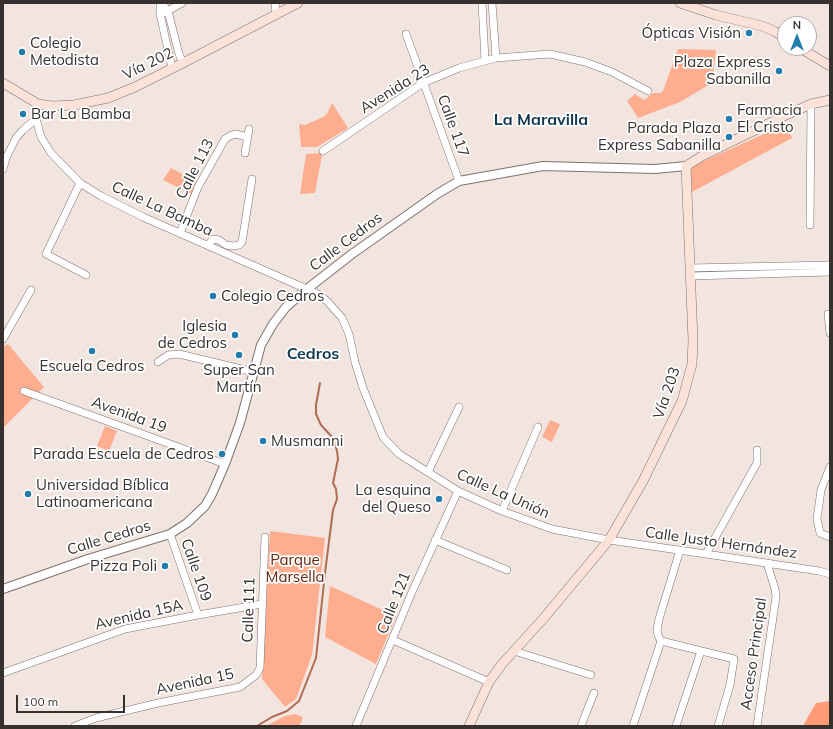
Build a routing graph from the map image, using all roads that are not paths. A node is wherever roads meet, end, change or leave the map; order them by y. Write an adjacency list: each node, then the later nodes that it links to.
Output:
1 (161, 3): 8 (street); 9 (street)
2 (182, 3): 8 (street)
3 (275, 3): 10 (street)
4 (298, 3): 10 (main road, Vía 202)
5 (482, 3): 15 (street)
6 (492, 3): 14 (street)
7 (680, 3): 12 (main road)
8 (168, 11): 9 (street); 16 (street)
9 (160, 14): 18 (street)
10 (276, 14): 16 (main road, Vía 202)
11 (406, 34): 20 (street, Calle 117)
12 (777, 34)
13 (813, 56): 17 (main road)
14 (496, 58): 15 (street, Avenida 23); 21 (street, Avenida 23)
15 (485, 60): 20 (street, Avenida 23)
16 (182, 63): 18 (main road, Vía 202)
17 (830, 66)
18 (172, 68): 23 (main road, Vía 202)
19 (3, 82): 23 (main road, Vía 202)
20 (423, 83): 28 (street, Avenida 23); 33 (street, Calle 117)
21 (648, 91)
22 (830, 100): 24 (main road)
23 (38, 104): 25 (street)
24 (811, 104): 30 (main road); 35 (street)
25 (36, 119): 31 (street); 34 (street, Calle La Bamba)
26 (249, 129): 27 (street)
27 (248, 137): 29 (street); 36 (street, Calle 113)
28 (322, 152)
29 (244, 153)
30 (686, 166): 33 (street, Calle Cedros); 40 (main road, Vía 203)
31 (3, 169)
32 (252, 179): 37 (street)
33 (459, 181): 43 (street, Calle Cedros)
34 (80, 183): 36 (street, Calle La Bamba); 42 (street)
35 (810, 225)
36 (180, 233): 37 (street, Calle La Bamba)
37 (208, 245): 43 (street, Calle La Bamba)
38 (830, 265): 39 (street)
39 (762, 270): 40 (street); 41 (street)
40 (690, 272): 63 (main road, Vía 203)
41 (830, 272)
42 (86, 275)
43 (306, 289): 49 (street, Calle Cedros); 56 (street, Calle La Unión)
44 (31, 290): 47 (street)
45 (828, 314): 46 (street)
46 (830, 333)
47 (3, 338)
48 (158, 362): 49 (street)
49 (254, 372): 54 (street, Calle Cedros)
50 (24, 391): 54 (street, Avenida 19)
51 (459, 407): 56 (street)
52 (538, 427): 58 (street)
53 (757, 450): 65 (street)
54 (225, 464): 59 (street, Calle Cedros)
55 (830, 467): 61 (street)
56 (428, 472): 57 (street, Calle La Unión)
57 (458, 491): 58 (street, Calle La Unión); 62 (street, Calle 121)
58 (502, 511): 63 (street, Calle La Unión)
59 (170, 534): 69 (street, Calle Cedros); 71 (street, Calle 109)
60 (265, 536): 70 (street, Calle 111)
61 (830, 537)
62 (435, 540): 67 (street); 72 (street, Calle 121)
63 (609, 540): 64 (street, Calle Justo Hernández); 74 (main road, Vía 203)
64 (680, 550): 65 (street, Calle Justo Hernández); 73 (street)
65 (706, 554): 66 (street, Calle Justo Hernández)
66 (767, 563): 68 (street, Calle Justo Hernández); 88 (street, Acceso Principal)
67 (507, 570)
68 (830, 574)
69 (3, 589)
70 (262, 604): 71 (street, Avenida 15A); 78 (street, Calle 111)
71 (198, 615): 76 (street, Avenida 15A)
72 (393, 640): 79 (street); 82 (street, Calle 121)
73 (661, 641): 75 (street); 85 (street)
74 (514, 651): 77 (street); 79 (main road, Vía 203)
75 (701, 651): 86 (street); 87 (street)
76 (3, 673)
77 (591, 675)
78 (250, 681): 81 (street, Avenida 15)
79 (489, 682): 83 (main road, Vía 203)
80 (594, 693): 84 (street)
81 (75, 726)
82 (356, 726)
83 (469, 726)
84 (581, 726)
85 (633, 726)
86 (676, 726)
87 (718, 726)
88 (757, 726)

